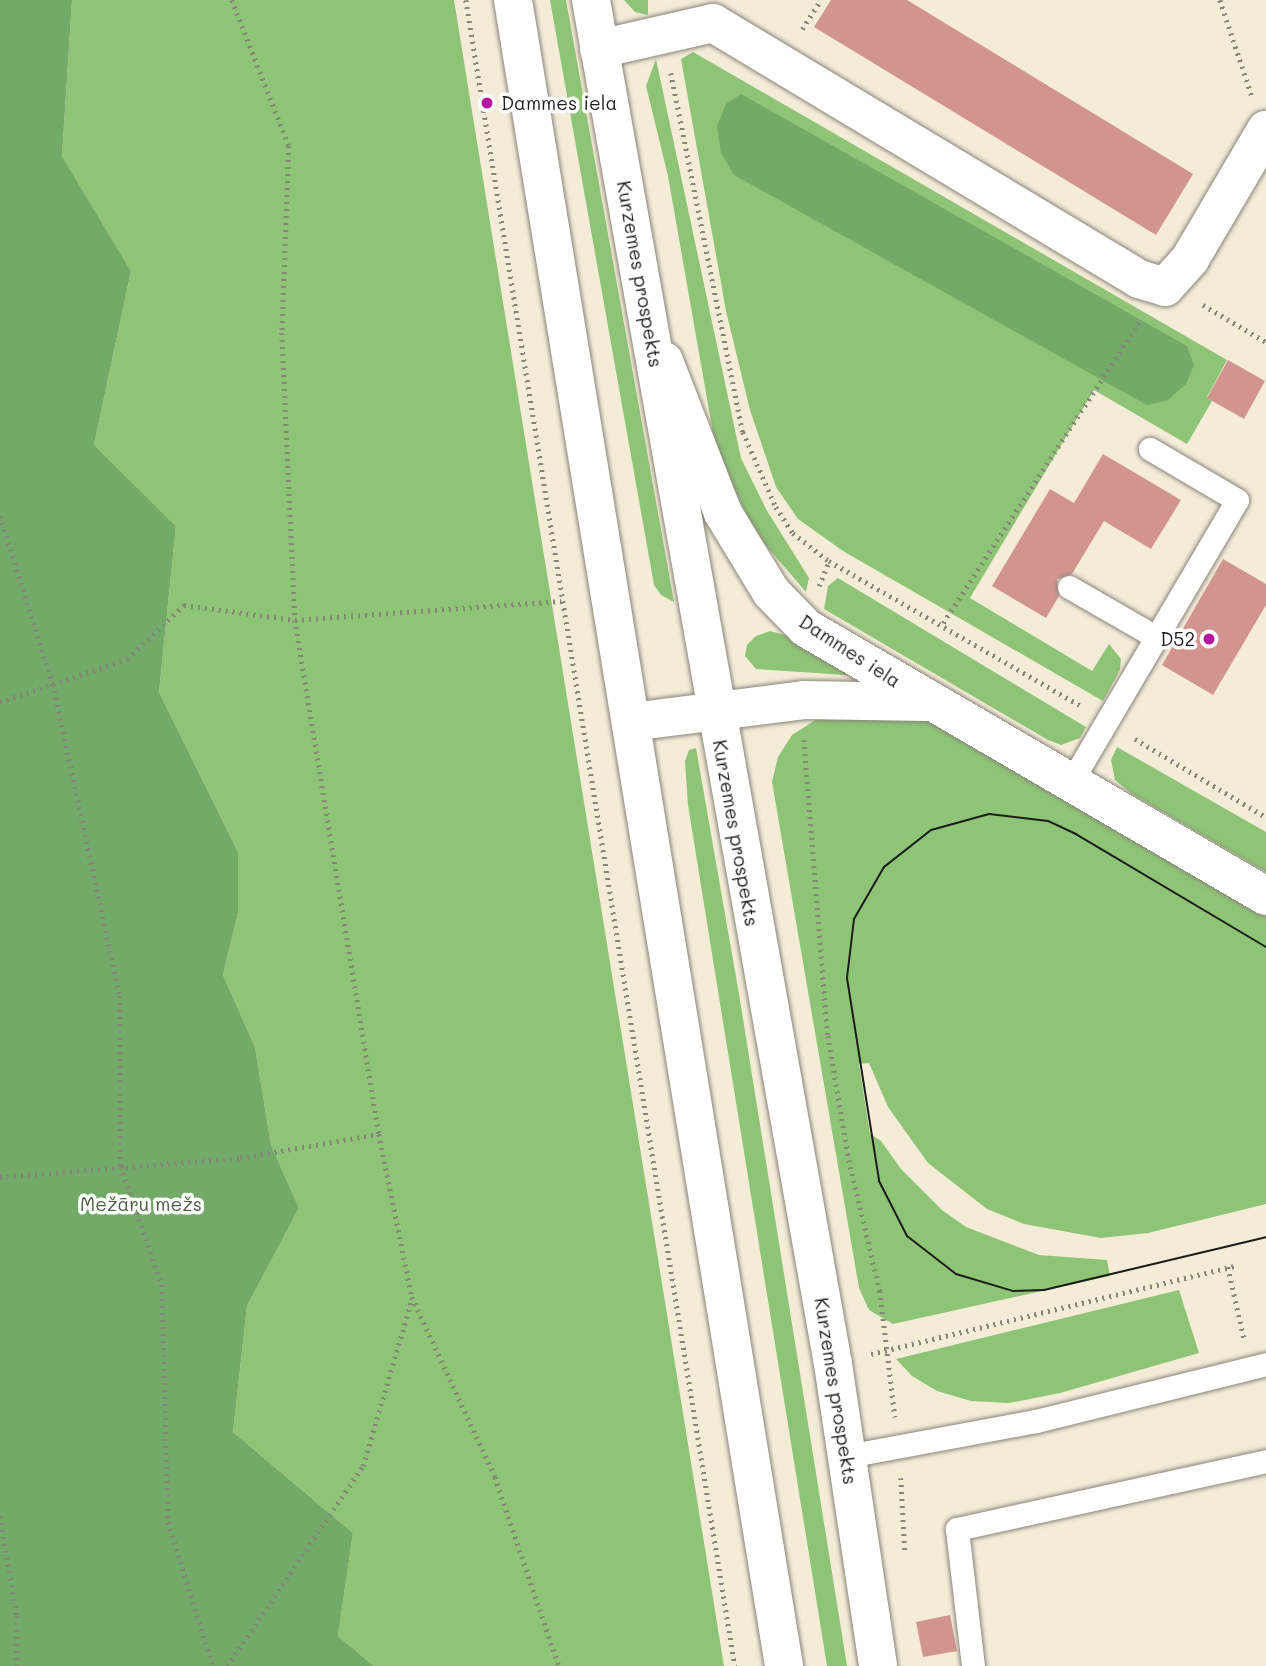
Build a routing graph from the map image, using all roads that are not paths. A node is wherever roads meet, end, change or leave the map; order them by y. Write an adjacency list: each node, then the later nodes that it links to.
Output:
1 (513, 0): 12 (main road)
2 (591, 0): 4 (main road, Kurzemes prospekts)
3 (714, 11): 4 (main road); 5 (main road)
4 (599, 49): 6 (main road, Kurzemes prospekts)
5 (1265, 132)
6 (650, 327): 10 (main road, Dammes iela); 11 (main road, Kurzemes prospekts)
7 (1150, 449): 9 (lane)
8 (1069, 587): 9 (lane)
9 (1156, 637): 13 (lane)
10 (932, 703): 11 (main road, Dammes iela); 13 (main road, Dammes iela)
11 (713, 709): 12 (main road, Dammes iela); 16 (main road, Kurzemes prospekts)
12 (631, 722): 18 (main road)
13 (1071, 782): 14 (main road, Dammes iela)
14 (1266, 897)
15 (1258, 1365): 16 (lane)
16 (847, 1456): 19 (main road, Kurzemes prospekts)
17 (1266, 1461): 20 (lane)
18 (783, 1666)
19 (878, 1666)
20 (973, 1666)

